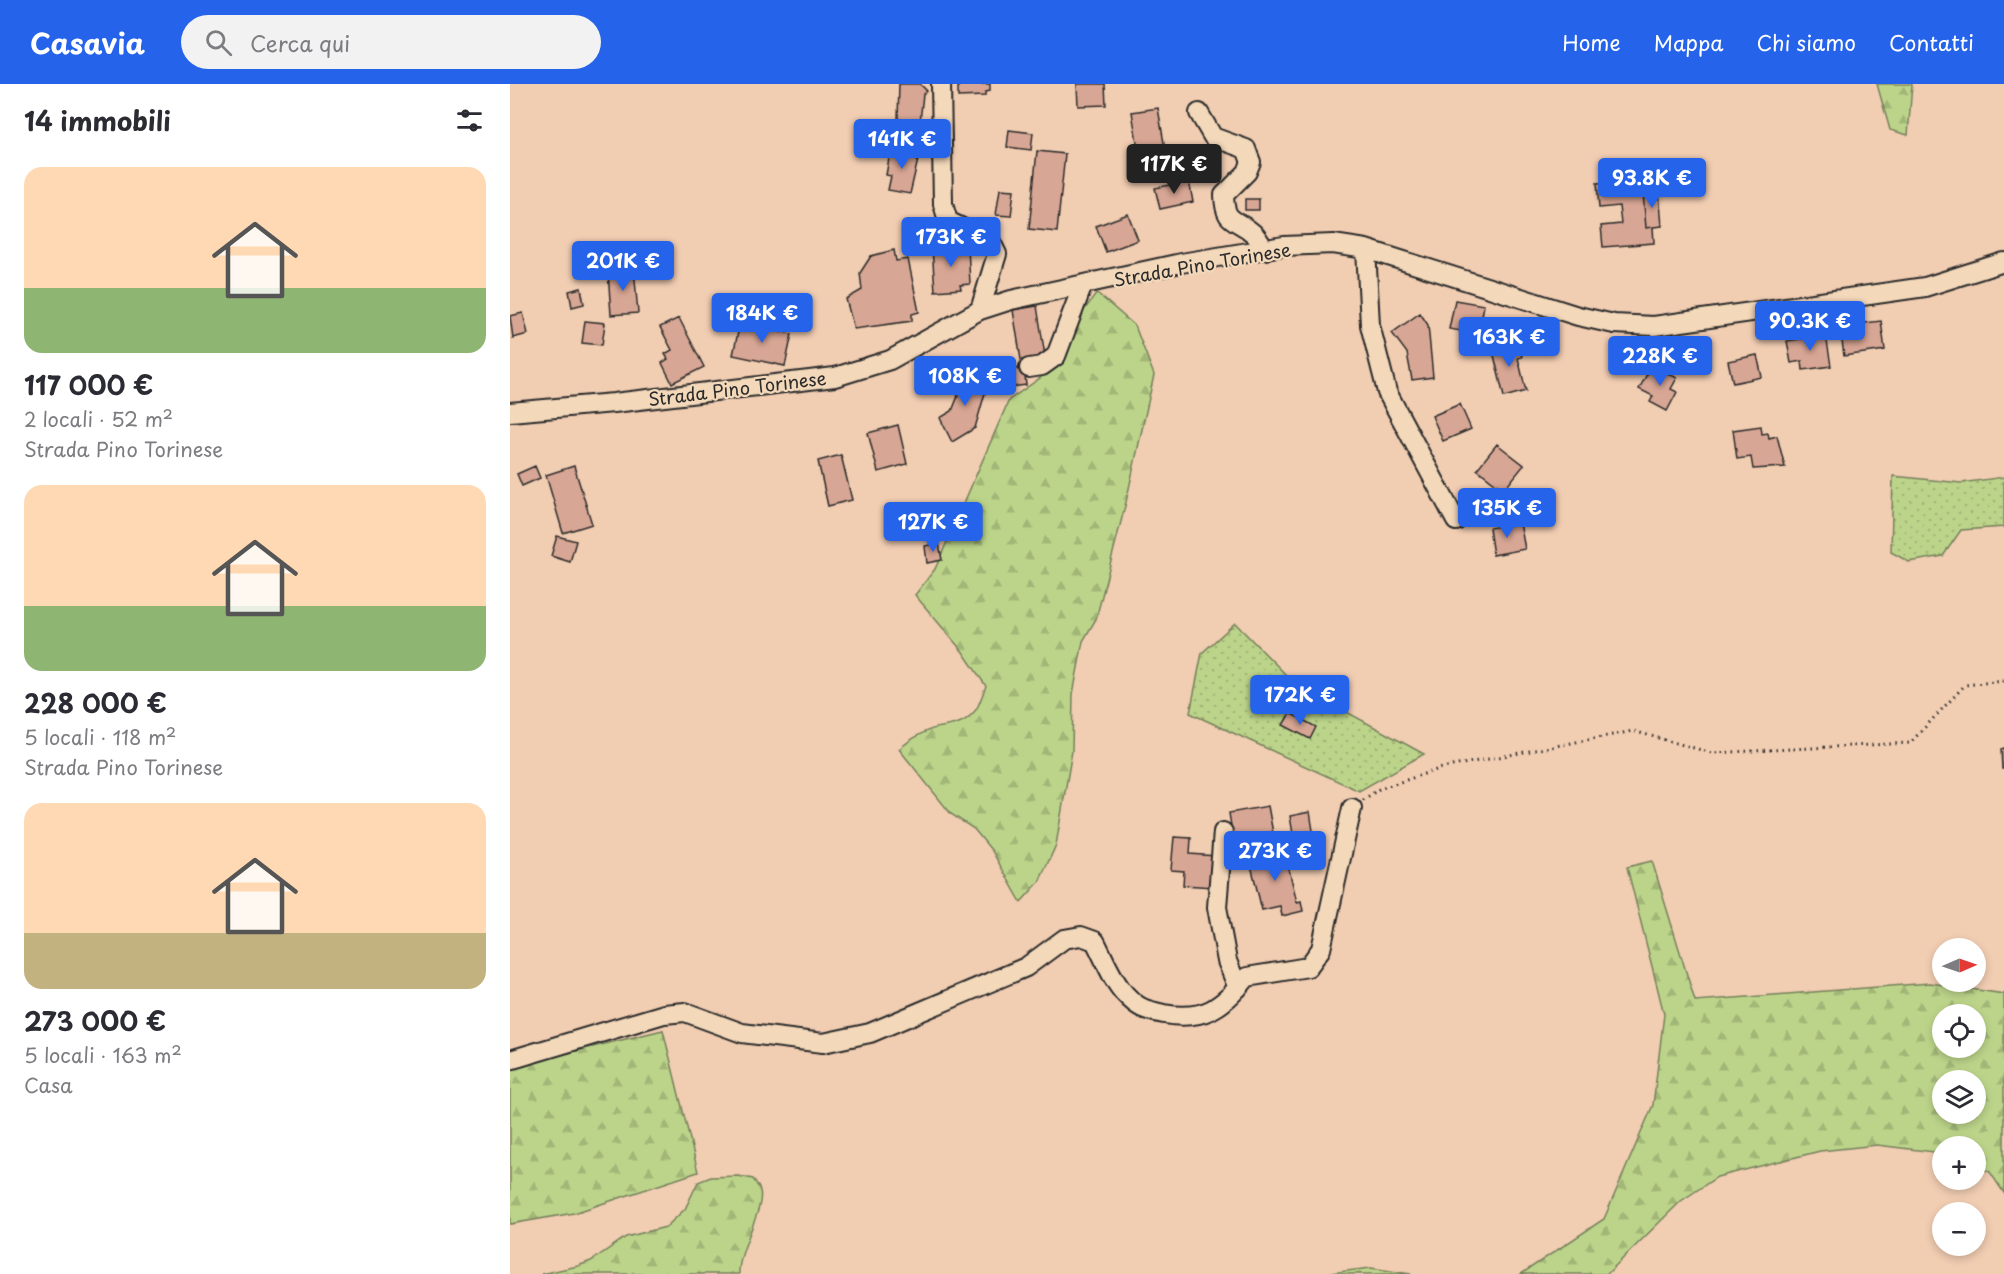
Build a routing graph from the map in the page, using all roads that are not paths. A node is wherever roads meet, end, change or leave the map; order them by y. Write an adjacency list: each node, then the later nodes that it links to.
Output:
1 (940, 84): 7 (street)
2 (1199, 113): 4 (street)
3 (1366, 249): 4 (street, Strada Pino Torinese); 5 (street, Strada Pino Torinese); 10 (street)
4 (1265, 250): 6 (street, Strada Pino Torinese)
5 (2004, 262)
6 (1082, 286): 7 (street, Strada Pino Torinese); 8 (street)
7 (980, 310): 9 (street, Strada Pino Torinese)
8 (1029, 368)
9 (510, 412)
10 (1456, 521)
11 (1352, 808): 13 (street)
12 (1223, 832): 13 (street)
13 (1238, 988): 14 (street)
14 (510, 1060)

